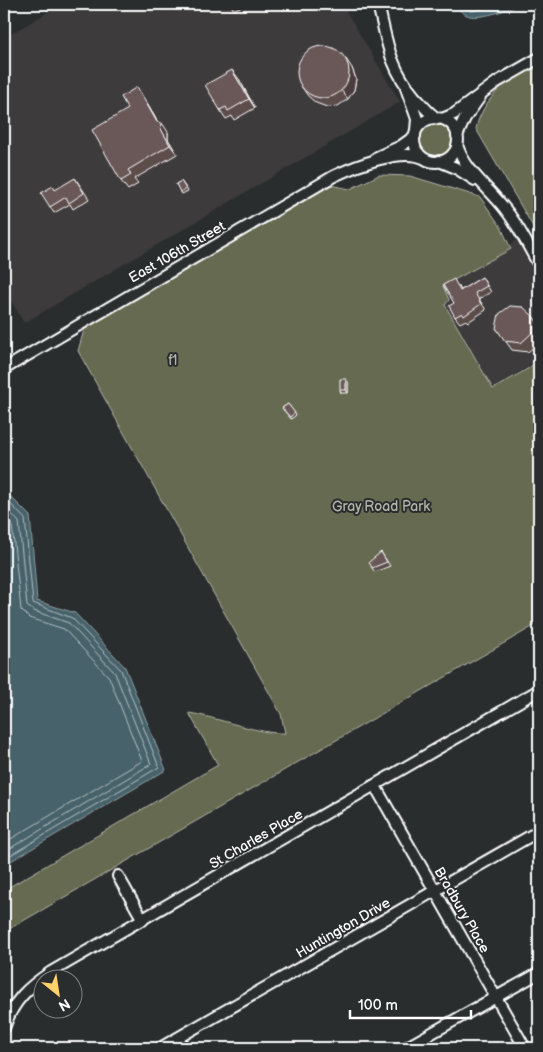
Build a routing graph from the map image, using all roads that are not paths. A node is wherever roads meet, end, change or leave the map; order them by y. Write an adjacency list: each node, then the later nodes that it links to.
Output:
1 (378, 4): 3 (street)
2 (539, 58): 4 (street)
3 (406, 88): 5 (street); 6 (street)
4 (482, 94): 5 (street); 7 (street)
5 (440, 119): 6 (street); 7 (street)
6 (415, 134): 8 (street); 10 (street, East 106th Street)
7 (457, 140): 9 (street); 11 (street)
8 (423, 158): 9 (street); 10 (street, East 106th Street)
9 (439, 162): 11 (street)
10 (366, 163): 13 (street, East 106th Street)
11 (482, 184): 12 (street)
12 (539, 265)
13 (4, 369)
14 (539, 690): 15 (street, St Charles Place)
15 (375, 786): 18 (street, Bradbury Place); 19 (street, St Charles Place)
16 (539, 831): 18 (street, Huntington Drive)
17 (118, 876): 19 (street)
18 (436, 891): 21 (street, Bradbury Place); 23 (street, Huntington Drive)
19 (143, 920): 22 (street, St Charles Place)
20 (539, 973): 21 (street)
21 (496, 998): 24 (street); 25 (street, Bradbury Place)
22 (4, 1028)
23 (160, 1048)
24 (404, 1048)
25 (526, 1048)

